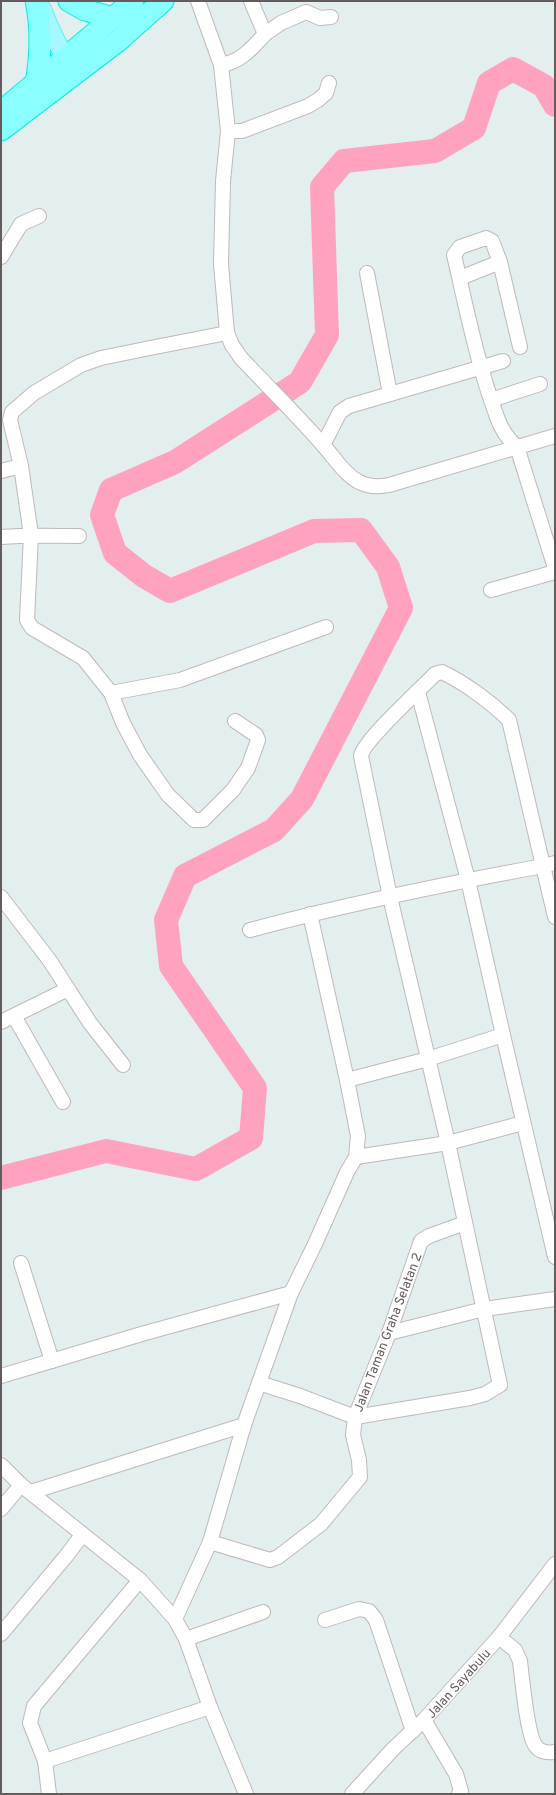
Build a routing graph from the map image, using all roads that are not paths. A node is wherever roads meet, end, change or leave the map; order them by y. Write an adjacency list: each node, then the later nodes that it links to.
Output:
1 (36, 1): 15 (highway)
2 (40, 1): 13 (main road)
3 (51, 1): 13 (main road)
4 (69, 1): 11 (highway)
5 (133, 1): 11 (highway)
6 (163, 1): 13 (highway)
7 (198, 1): 14 (street)
8 (250, 1): 12 (street)
9 (303, 7): 10 (street); 12 (street)
10 (331, 17)
11 (113, 18): 13 (highway)
12 (265, 34): 14 (street)
13 (76, 62): 15 (highway); 18 (highway)
14 (221, 66): 19 (street)
15 (36, 83): 17 (highway)
16 (329, 83): 19 (street)
17 (1, 112)
18 (1, 130)
19 (228, 131): 25 (street)
20 (39, 216): 21 (street)
21 (1, 257)
22 (500, 262): 24 (street); 24 (street); 26 (street)
23 (367, 273): 30 (street)
24 (460, 278): 28 (street)
25 (227, 334): 33 (street); 35 (street)
26 (520, 347)
27 (503, 361): 28 (street)
28 (480, 368): 30 (street); 31 (street)
29 (540, 384): 31 (street)
30 (390, 394): 33 (street)
31 (491, 400): 34 (street)
32 (555, 436): 34 (street)
33 (319, 441): 34 (street)
34 (516, 447): 40 (street)
35 (21, 466): 36 (street); 37 (street)
36 (1, 471)
37 (31, 535): 38 (street); 39 (street); 45 (street)
38 (79, 536)
39 (1, 537)
40 (555, 568)
41 (555, 572): 42 (street)
42 (491, 590)
43 (326, 627): 45 (street)
44 (418, 692): 47 (street); 48 (street); 50 (street)
45 (111, 693): 46 (street)
46 (235, 721)
47 (549, 865): 48 (street); 52 (street)
48 (468, 880): 50 (street); 56 (street)
49 (1, 897): 54 (street)
50 (390, 897): 51 (street); 57 (street)
51 (310, 914): 53 (street); 59 (street)
52 (555, 916)
53 (250, 930)
54 (68, 989): 55 (street); 58 (street)
55 (7, 1019): 60 (street)
56 (502, 1035): 57 (street); 61 (street)
57 (428, 1059): 59 (street); 62 (street)
58 (123, 1065)
59 (347, 1080): 63 (street)
60 (63, 1102)
61 (523, 1123): 62 (street); 65 (street)
62 (448, 1142): 63 (street); 64 (street)
63 (356, 1156): 67 (street)
64 (465, 1223): 69 (street); 70 (street, Jalan Taman Graha Selatan 2)
65 (555, 1257)
66 (21, 1263): 71 (street)
67 (291, 1293): 71 (street); 73 (street)
68 (555, 1298): 69 (street)
69 (484, 1309): 70 (street); 74 (street)
70 (389, 1333): 74 (street, Jalan Taman Graha Selatan 2)
71 (52, 1361): 72 (street)
72 (1, 1376)
73 (259, 1383): 74 (street, Jalan Taman Graha Selatan 2); 75 (street)
74 (355, 1417): 80 (street)
75 (244, 1425): 77 (street); 80 (street)
76 (1, 1466): 77 (street)
77 (26, 1489): 78 (street); 79 (street)
78 (1, 1509)
79 (82, 1535): 82 (street); 86 (street)
80 (210, 1542): 84 (street)
81 (555, 1564): 87 (street, Jalan Sayabulu)
82 (140, 1580): 84 (street); 93 (street)
83 (263, 1612): 88 (street)
84 (175, 1619): 88 (street)
85 (325, 1620): 91 (street)
86 (1, 1634)
87 (499, 1637): 90 (street, Jalan Sayabulu); 92 (street)
88 (186, 1638): 89 (street)
89 (210, 1707): 93 (street); 95 (street)
90 (424, 1720): 91 (street, Jalan Sayabulu); 97 (street)
91 (413, 1731): 96 (street, Jalan Sayabulu)
92 (555, 1752)
93 (45, 1761): 94 (street)
94 (50, 1794)
95 (246, 1794)
96 (352, 1794)
97 (459, 1794)

